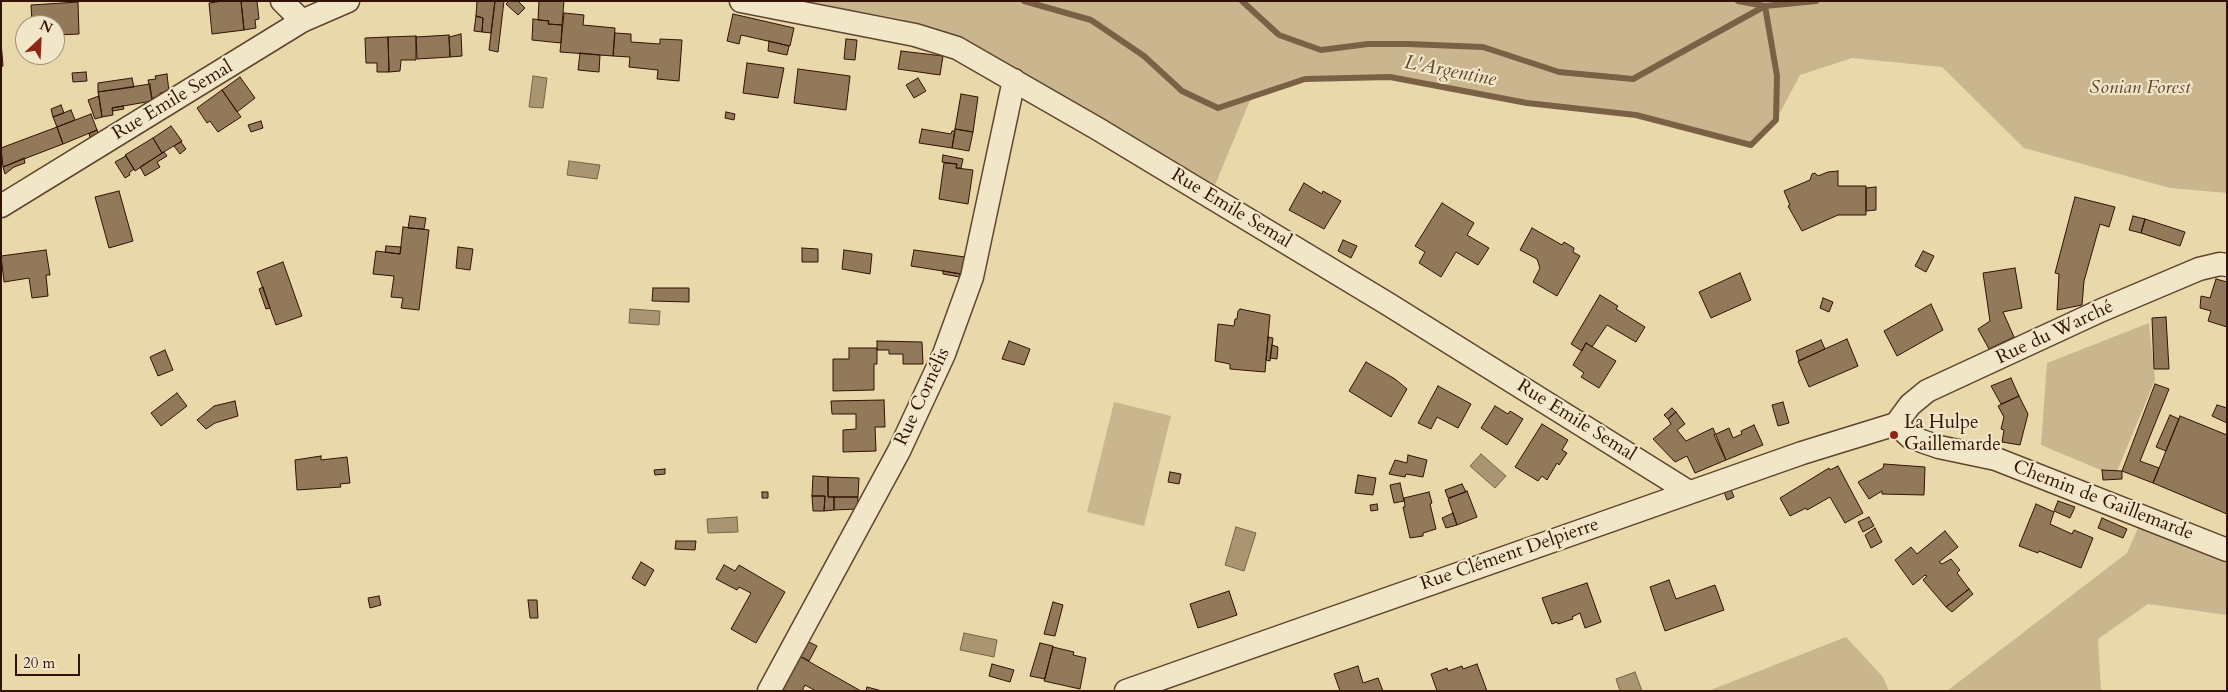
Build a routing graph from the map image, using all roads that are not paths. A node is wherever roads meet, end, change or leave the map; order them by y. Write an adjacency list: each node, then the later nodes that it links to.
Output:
1 (282, 1): 4 (street)
2 (348, 1): 4 (street, Rue Emile Semal)
3 (742, 1): 5 (street, Rue Emile Semal)
4 (302, 21): 6 (street, Rue Emile Semal)
5 (1014, 80): 9 (street, Rue Emile Semal); 11 (street, Rue Cornélis)
6 (1, 206)
7 (2227, 265): 8 (street, Rue du Warché)
8 (1896, 424): 9 (street, Rue Clément Delpierre); 10 (street, Chemin de Gaillemarde)
9 (1689, 492): 12 (street, Rue Clément Delpierre)
10 (2227, 550)
11 (768, 691)
12 (1126, 691)

